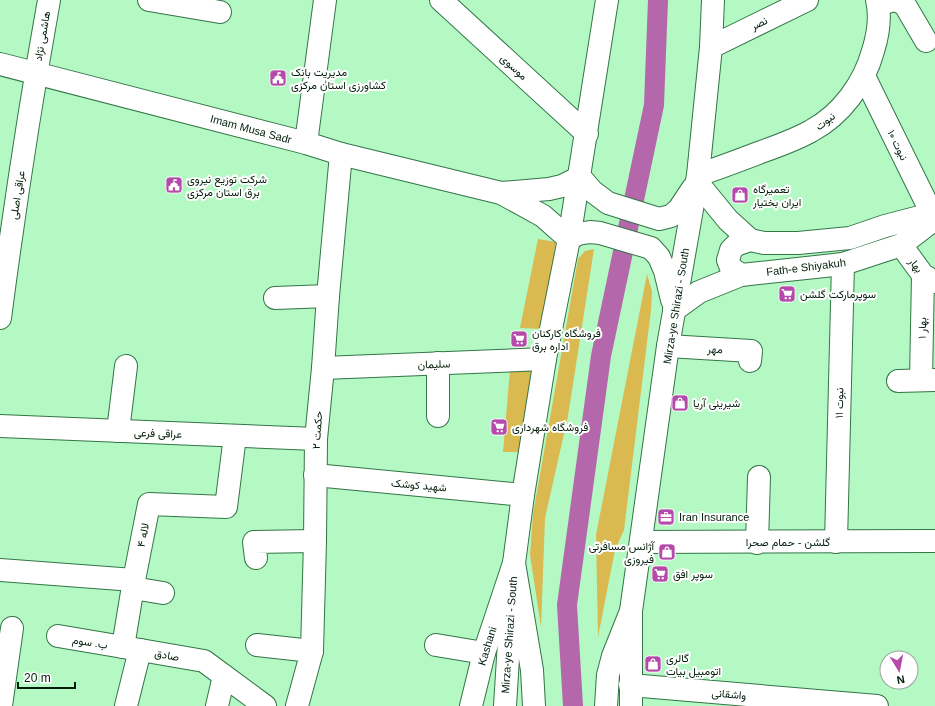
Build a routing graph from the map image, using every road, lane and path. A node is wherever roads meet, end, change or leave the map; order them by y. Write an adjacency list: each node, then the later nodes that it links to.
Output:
1 (49, 0): 13 (street, هاشمی نژاد)
2 (149, 0): 9 (street)
3 (325, 0): 16 (street)
4 (441, 0): 15 (street, موسوی)
5 (607, 0): 15 (street, Mirza-ye Shirazi - South)
6 (713, 0): 11 (street, Mirza-ye Shirazi - South)
7 (807, 0): 11 (street, نصر)
8 (878, 2): 10 (street); 14 (street, نبوت)
9 (220, 12)
10 (926, 41)
11 (712, 47): 19 (street, Mirza-ye Shirazi - South)
12 (0, 64): 13 (street, Imam Musa Sadr)
13 (36, 73): 16 (street, Imam Musa Sadr); 24 (street, عراقی اصلی)
14 (864, 76): 19 (street, نبوت); 21 (street, نبوت ۱۰)
15 (586, 134): 18 (street, Mirza-ye Shirazi - South)
16 (306, 143): 17 (street, Imam Musa Sadr)
17 (341, 154): 20 (street, Imam Musa Sadr); 29 (street, حکمت ۲)
18 (580, 177): 19 (street); 20 (street, Imam Musa Sadr); 22 (street, Mirza-ye Shirazi - South)
19 (697, 179): 23 (street); 31 (street, Mirza-ye Shirazi - South)
20 (501, 193): 22 (street, Imam Musa Sadr)
21 (934, 216): 23 (street); 25 (street, Fath-e Shiyakuh)
22 (569, 239): 31 (street); 34 (street, Mirza-ye Shirazi - South)
23 (750, 240): 27 (street)
24 (5, 244): 32 (street, عراقی اصلی)
25 (901, 245): 26 (street, Fath-e Shiyakuh); 28 (street, بهار)
26 (843, 264): 27 (street, Fath-e Shiyakuh); 53 (street, نبوت ۱۱)
27 (741, 275): 31 (street, Fath-e Shiyakuh)
28 (929, 278): 39 (street, بهار ۱)
29 (328, 296): 30 (street); 38 (street, حکمت ۲)
30 (275, 298)
31 (674, 310): 33 (street, Mirza-ye Shirazi - South)
32 (0, 318)
33 (668, 346): 35 (street, مهر); 51 (street, Mirza-ye Shirazi - South)
34 (545, 359): 36 (street, سلیمان); 48 (street, Mirza-ye Shirazi - South)
35 (750, 361)
36 (438, 364): 38 (street, سلیمان); 41 (street)
37 (126, 366): 43 (street)
38 (323, 368): 45 (street, حکمت ۲)
39 (928, 380): 40 (street)
40 (898, 381)
41 (438, 416)
42 (0, 426): 43 (street, عراقی فرعی)
43 (118, 431): 44 (street, عراقی فرعی)
44 (235, 436): 45 (street, عراقی فرعی); 57 (street, لاله ۴)
45 (316, 439): 46 (street, حکمت ۲)
46 (315, 475): 48 (street, شهید کوشک); 49 (street, حکمت ۲)
47 (759, 477): 52 (street)
48 (523, 495): 55 (street, Mirza-ye Shirazi - South)
49 (315, 541): 54 (street); 65 (street, حکمت ۲)
50 (935, 541): 53 (street, گلشن - حمام صحرا)
51 (641, 542): 52 (street, گلشن - حمام صحرا); 59 (street, Mirza-ye Shirazi - South)
52 (757, 542): 53 (street, گلشن - حمام صحرا)
53 (836, 542)
54 (256, 558)
55 (514, 563): 66 (street, Kashani); 76 (street, Mirza-ye Shirazi - South); 77 (street, Mirza-ye Shirazi - South)
56 (0, 570): 57 (street)
57 (134, 584): 58 (street); 64 (street)
58 (163, 593)
59 (631, 611): 68 (street, Mirza-ye Shirazi - South); 78 (street, Mirza-ye Shirazi - South)
60 (12, 628): 70 (street)
61 (58, 636): 64 (street, ب. سوم)
62 (257, 645): 65 (street)
63 (436, 645): 66 (street)
64 (131, 649): 67 (street, صادق); 71 (street)
65 (312, 651): 74 (street, حکمت ۲)
66 (484, 653): 75 (street, Kashani)
67 (224, 676): 72 (street); 73 (street, صادق)
68 (630, 696): 69 (street, واشقانی)
69 (849, 705): 79 (street, واشقانی)
70 (1, 706)
71 (126, 706)
72 (217, 706)
73 (265, 706)
74 (296, 706)
75 (471, 706)
76 (505, 706)
77 (534, 706)
78 (606, 706)
79 (876, 706)

